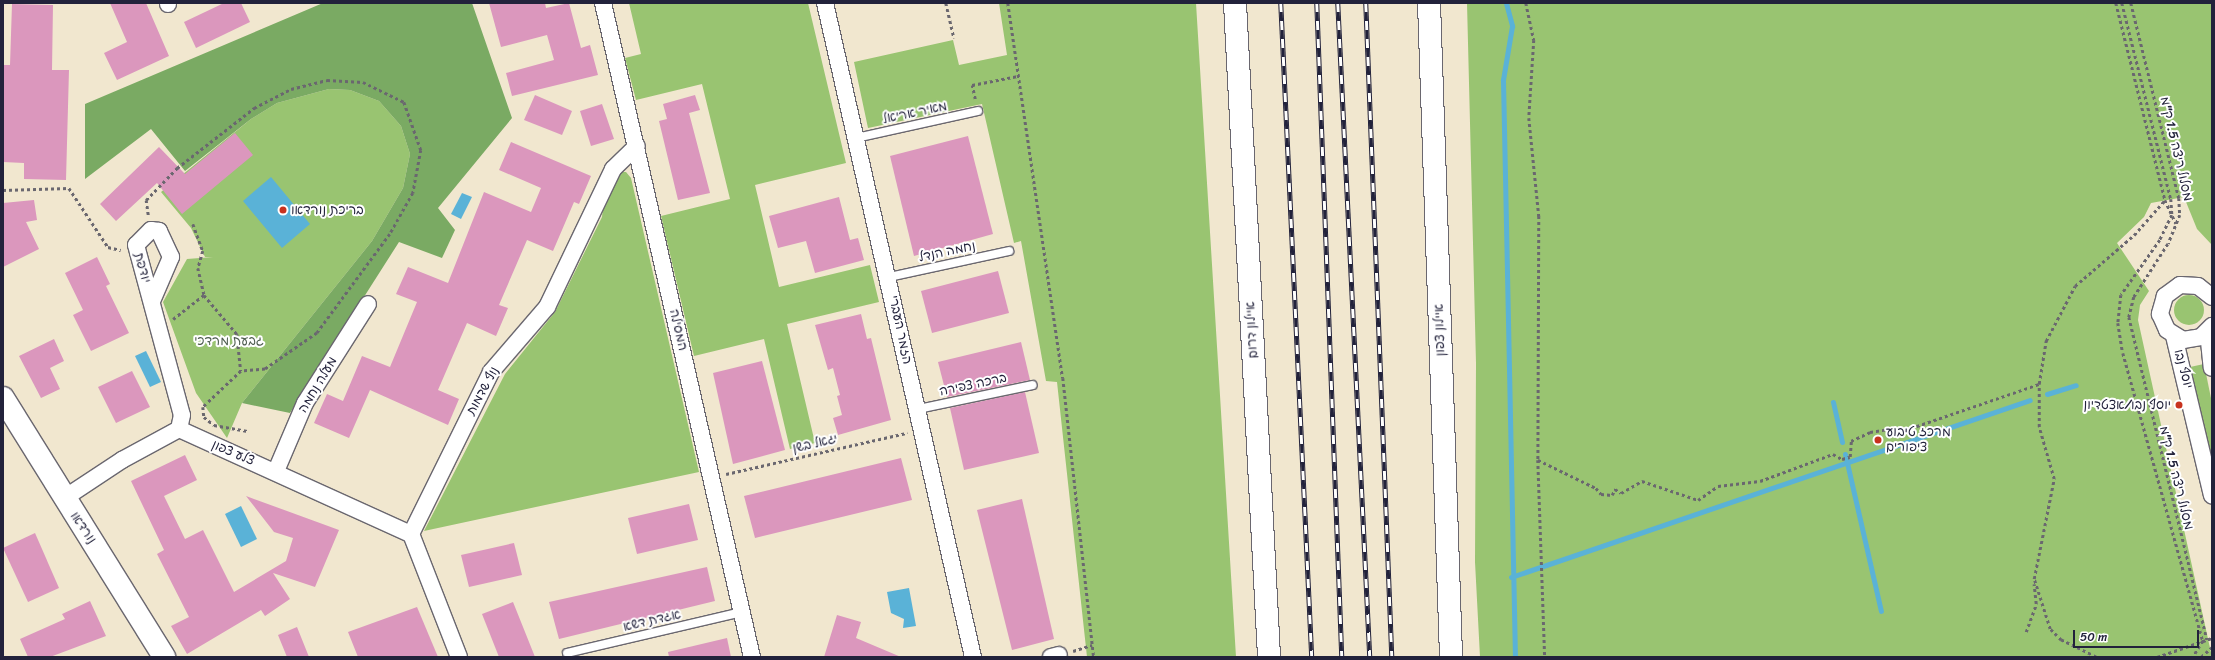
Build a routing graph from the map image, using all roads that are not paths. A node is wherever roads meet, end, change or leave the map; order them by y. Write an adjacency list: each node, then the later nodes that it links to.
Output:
1 (603, 3): 7 (street, המסילה)
2 (826, 3): 6 (street, הזמר העברי)
3 (1235, 3): 32 (main road, איילון דרום)
4 (1429, 3): 33 (main road, איילון צפון)
5 (978, 111): 6 (lane, מאיר אריאל)
6 (856, 138): 9 (street, הזמר העברי)
7 (637, 146): 25 (street, נוף שדמות); 26 (street, המסילה)
8 (1009, 251): 9 (lane, נחמה הנדל)
9 (889, 277): 20 (street, הזמר העברי)
10 (2212, 280): 11 (street)
11 (2189, 284): 12 (street); 16 (street)
12 (2212, 297)
13 (152, 301): 13 (street, יודפת); 21 (street, יודפת)
14 (368, 304): 22 (street, מעלה נחמה)
15 (2210, 329): 16 (street); 17 (street)
16 (2174, 336): 23 (street, יוסף נבו)
17 (2212, 368)
18 (1033, 385): 20 (lane, ברכה צפירה)
19 (3, 398): 24 (main road, נורדאו)
20 (918, 409): 31 (street, הזמר העברי)
21 (179, 429): 22 (street, צלע צפון); 24 (street)
22 (276, 471): 25 (street, צלע צפון)
23 (2212, 496)
24 (63, 499): 28 (main road, נורדאו)
25 (411, 534): 29 (street)
26 (742, 612): 27 (lane, אגדת דשא); 30 (street, המסילה)
27 (567, 653)
28 (164, 657)
29 (459, 657)
30 (752, 657)
31 (973, 657)
32 (1269, 657)
33 (1451, 657)

